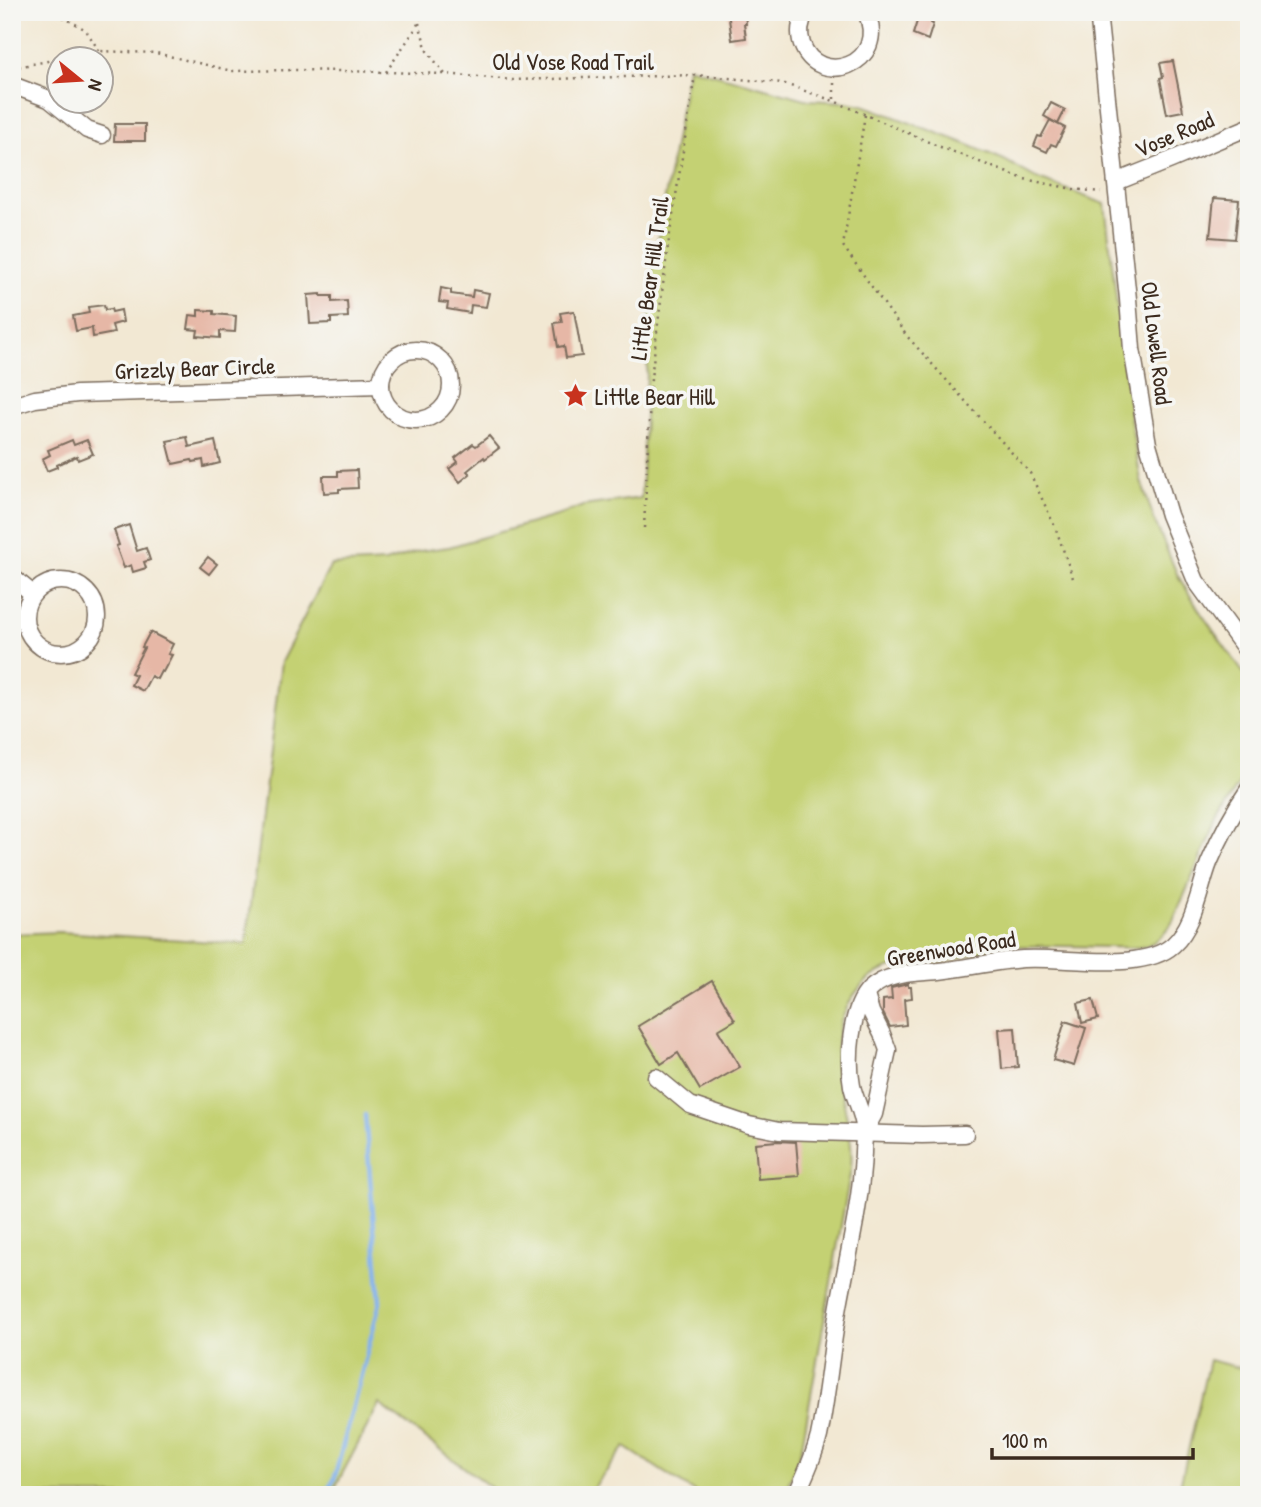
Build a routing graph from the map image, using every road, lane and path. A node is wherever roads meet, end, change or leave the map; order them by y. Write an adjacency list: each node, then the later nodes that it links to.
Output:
1 (50, 12): 7 (path)
2 (423, 12): 6 (path)
3 (806, 12): 11 (street)
4 (866, 12): 11 (street)
5 (1098, 12): 20 (street, Old Lowell Road)
6 (419, 23): 12 (path); 13 (path)
7 (96, 46)
8 (116, 52): 12 (path, Old Vose Road Trail)
9 (46, 61): 10 (path, Old Vose Road Trail)
10 (12, 68)
11 (835, 68): 16 (path)
12 (386, 72): 13 (path, Old Vose Road Trail)
13 (445, 74): 14 (path, Old Vose Road Trail)
14 (695, 75): 16 (path, Old Vose Road Trail); 23 (path, Little Bear Hill Trail)
15 (12, 85): 19 (street)
16 (834, 101): 17 (path, Old Vose Road Trail)
17 (865, 114): 20 (path, Old Vose Road Trail); 25 (path)
18 (1249, 127): 20 (street, Vose Road)
19 (102, 135)
20 (1116, 188): 27 (street, Old Lowell Road)
21 (381, 385): 21 (street); 22 (street, Grizzly Bear Circle)
22 (12, 406)
23 (643, 528)
24 (12, 577): 26 (street)
25 (1074, 581)
26 (33, 594): 26 (street)
27 (1249, 654)
28 (1249, 789): 29 (street, Greenwood Road)
29 (866, 995): 31 (street, Greenwood Road); 31 (street)
30 (656, 1077): 31 (street)
31 (864, 1132): 32 (street); 33 (street, Greenwood Road)
32 (965, 1134)
33 (796, 1495)

